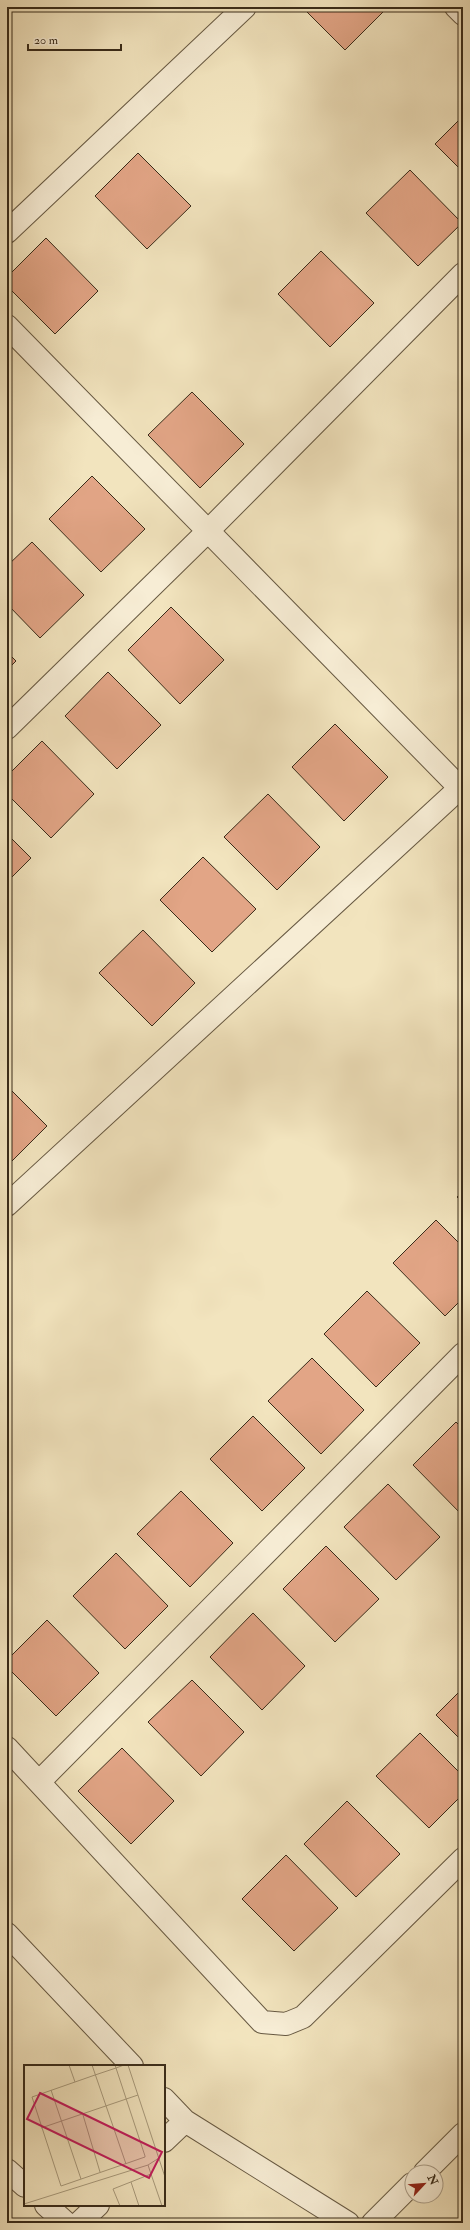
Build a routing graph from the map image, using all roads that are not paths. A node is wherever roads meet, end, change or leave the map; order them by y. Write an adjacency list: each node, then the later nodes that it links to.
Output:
1 (246, 7): 4 (street)
2 (456, 7): 3 (street)
3 (463, 14)
4 (7, 232)
5 (463, 274): 7 (street)
6 (7, 326): 7 (street)
7 (208, 531): 8 (street); 9 (street)
8 (7, 728)
9 (461, 789): 10 (street)
10 (7, 1205)
11 (463, 1354): 13 (street)
12 (7, 1748): 13 (street)
13 (39, 1782): 14 (street)
14 (463, 1859)
15 (7, 1934): 16 (street)
16 (131, 2065)
17 (165, 2100): 18 (street)
18 (185, 2121): 20 (street); 29 (street)
19 (463, 2134): 21 (street)
20 (165, 2140)
21 (433, 2164)
22 (7, 2170): 23 (street)
23 (24, 2185)
24 (404, 2192): 30 (street)
25 (47, 2206): 27 (street)
26 (97, 2206): 28 (street)
27 (66, 2223)
28 (79, 2223)
29 (348, 2223)
30 (373, 2223)

